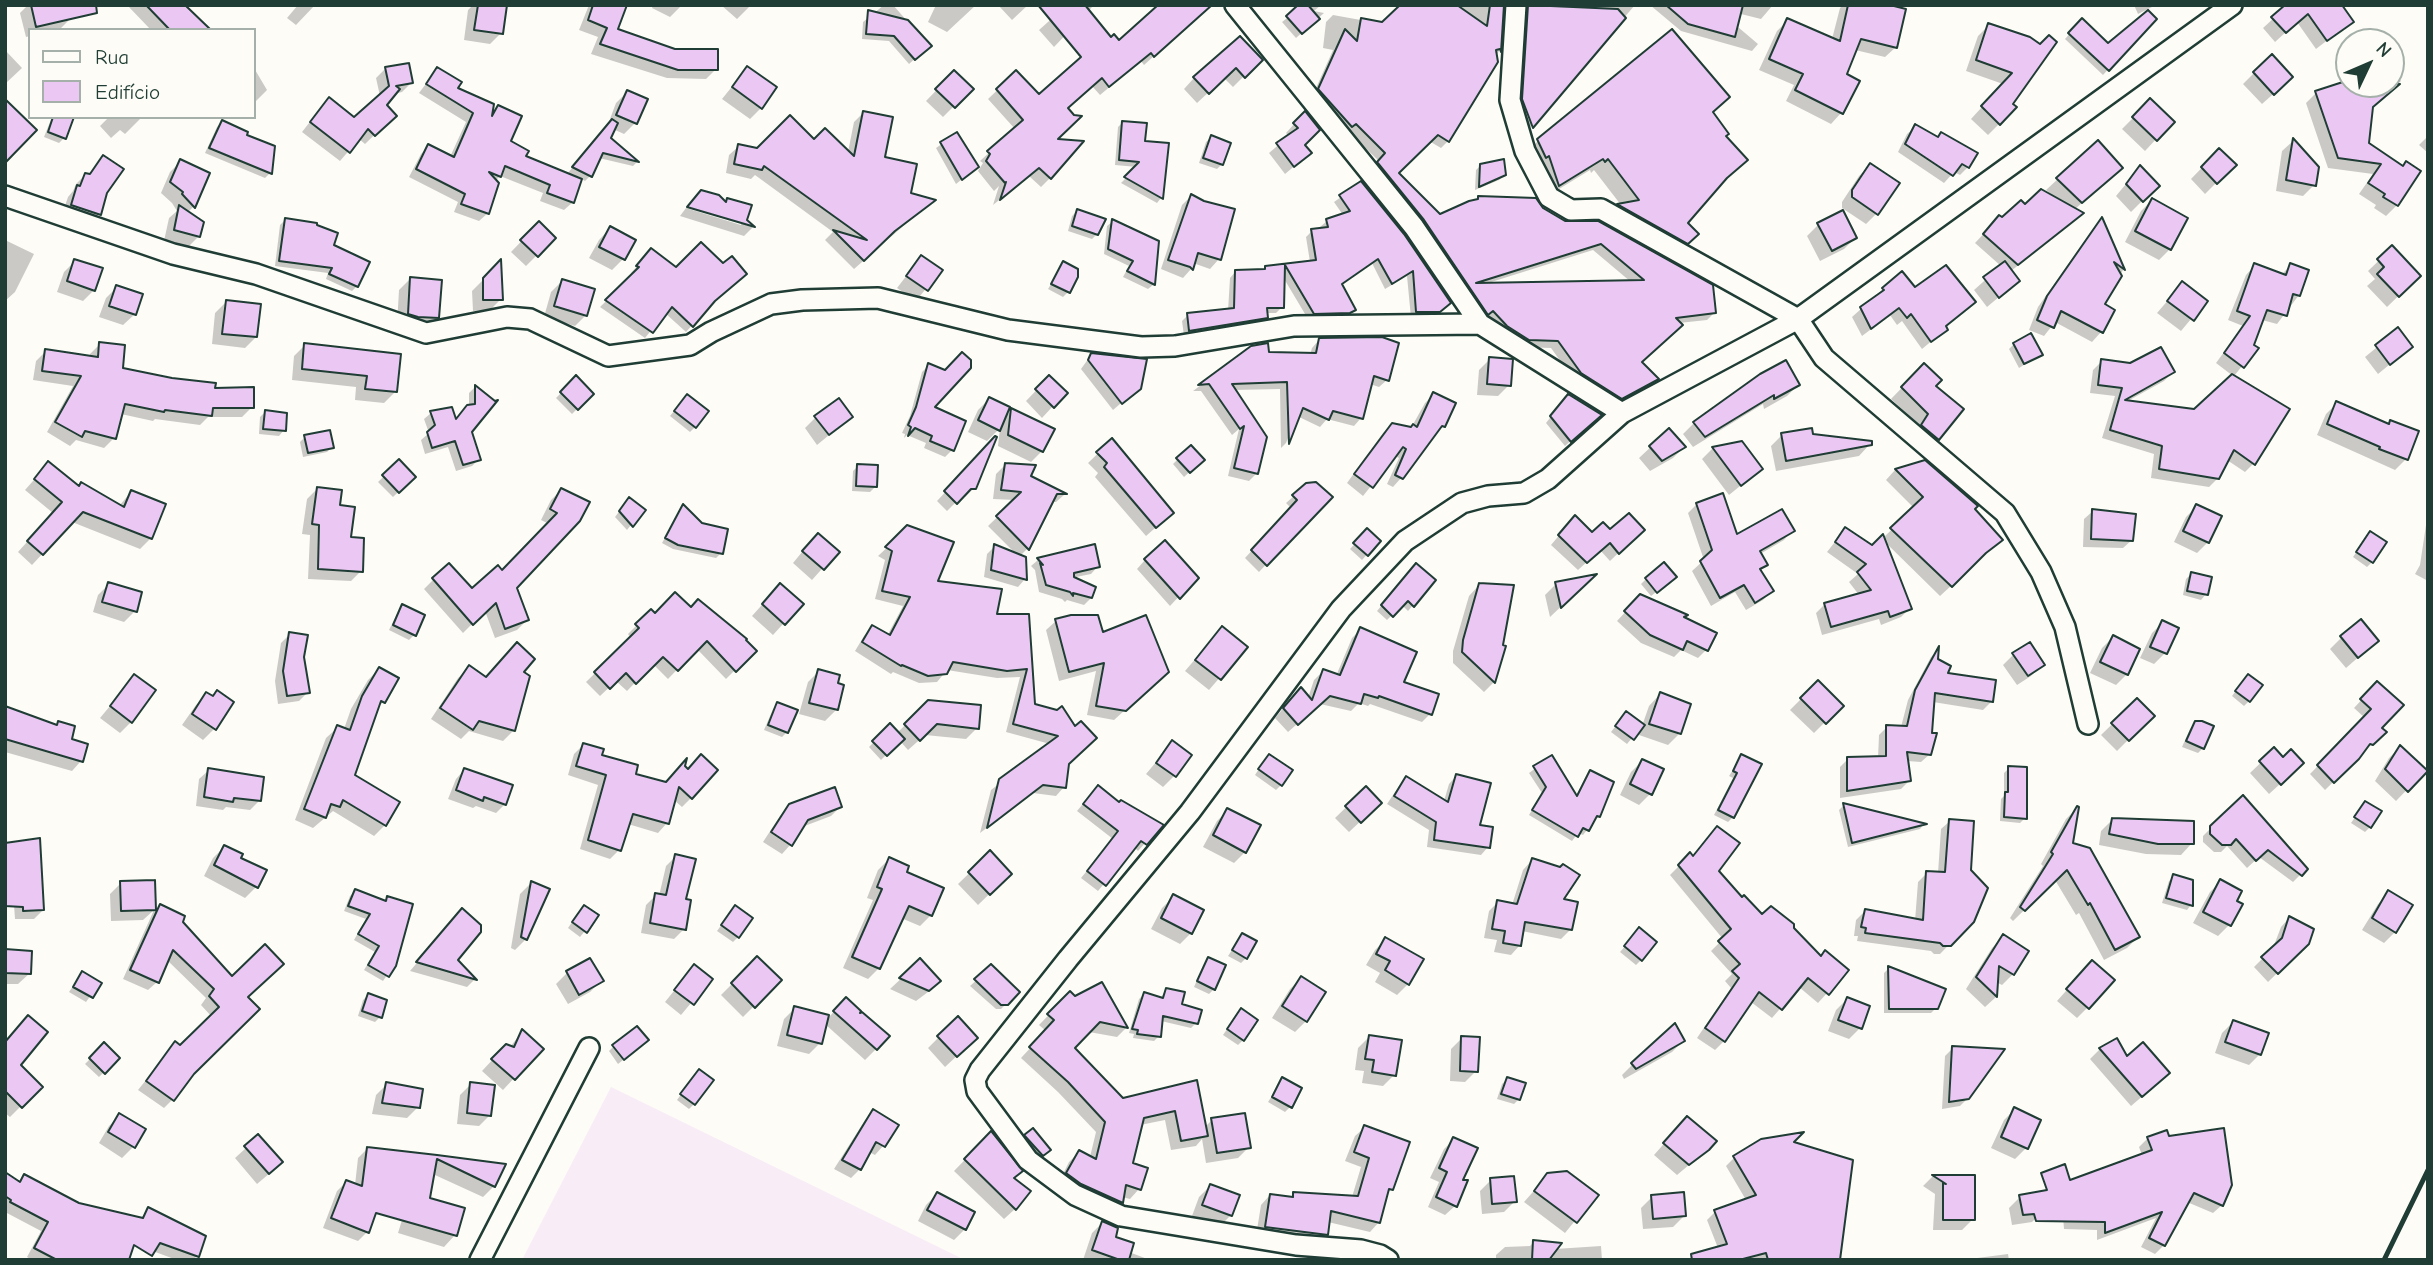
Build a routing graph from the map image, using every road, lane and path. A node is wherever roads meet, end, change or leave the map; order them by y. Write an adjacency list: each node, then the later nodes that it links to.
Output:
1 (1235, 5): 6 (street)
2 (1516, 5): 5 (street)
3 (2232, 5): 5 (street)
4 (5, 196): 6 (street)
5 (1798, 319): 7 (street); 8 (street)
6 (1479, 324): 7 (street)
7 (1622, 413): 11 (street)
8 (2088, 724)
9 (589, 1048): 10 (street)
10 (480, 1260)
11 (1388, 1260)

